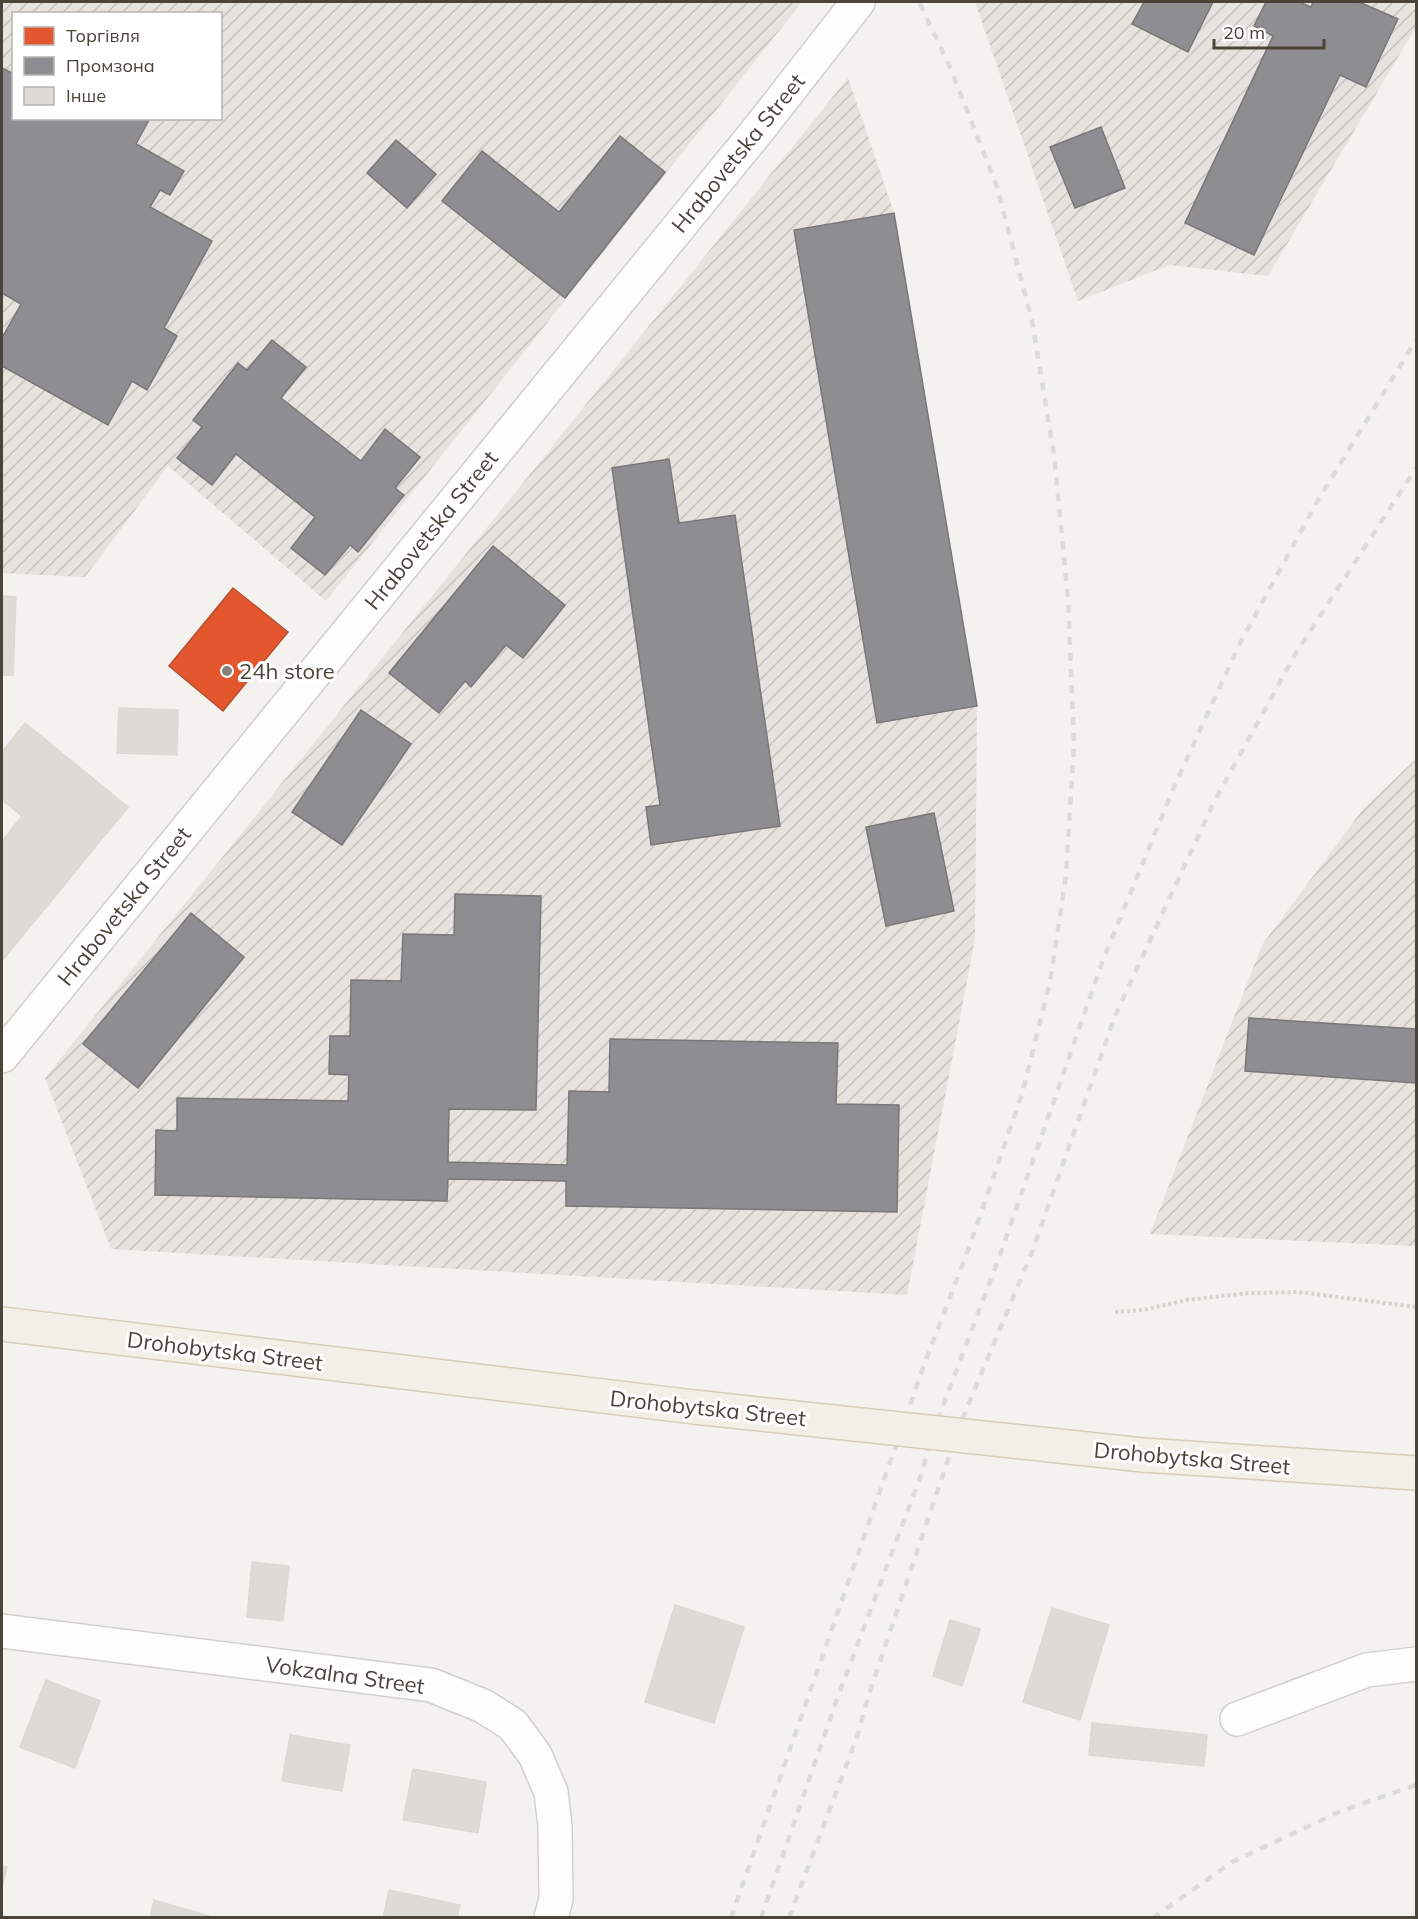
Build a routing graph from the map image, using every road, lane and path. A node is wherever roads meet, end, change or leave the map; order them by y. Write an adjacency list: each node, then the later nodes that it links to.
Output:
1 (858, 2): 2 (street, Hrabovetska Street)
2 (2, 1056)
3 (1416, 1307): 4 (path)
4 (1115, 1312)
5 (2, 1324): 6 (main road, Drohobytska Street, bridge)
6 (1416, 1473)
7 (2, 1630): 10 (street, Vokzalna Street)
8 (1416, 1664): 9 (street)
9 (1237, 1719)
10 (551, 1917)

